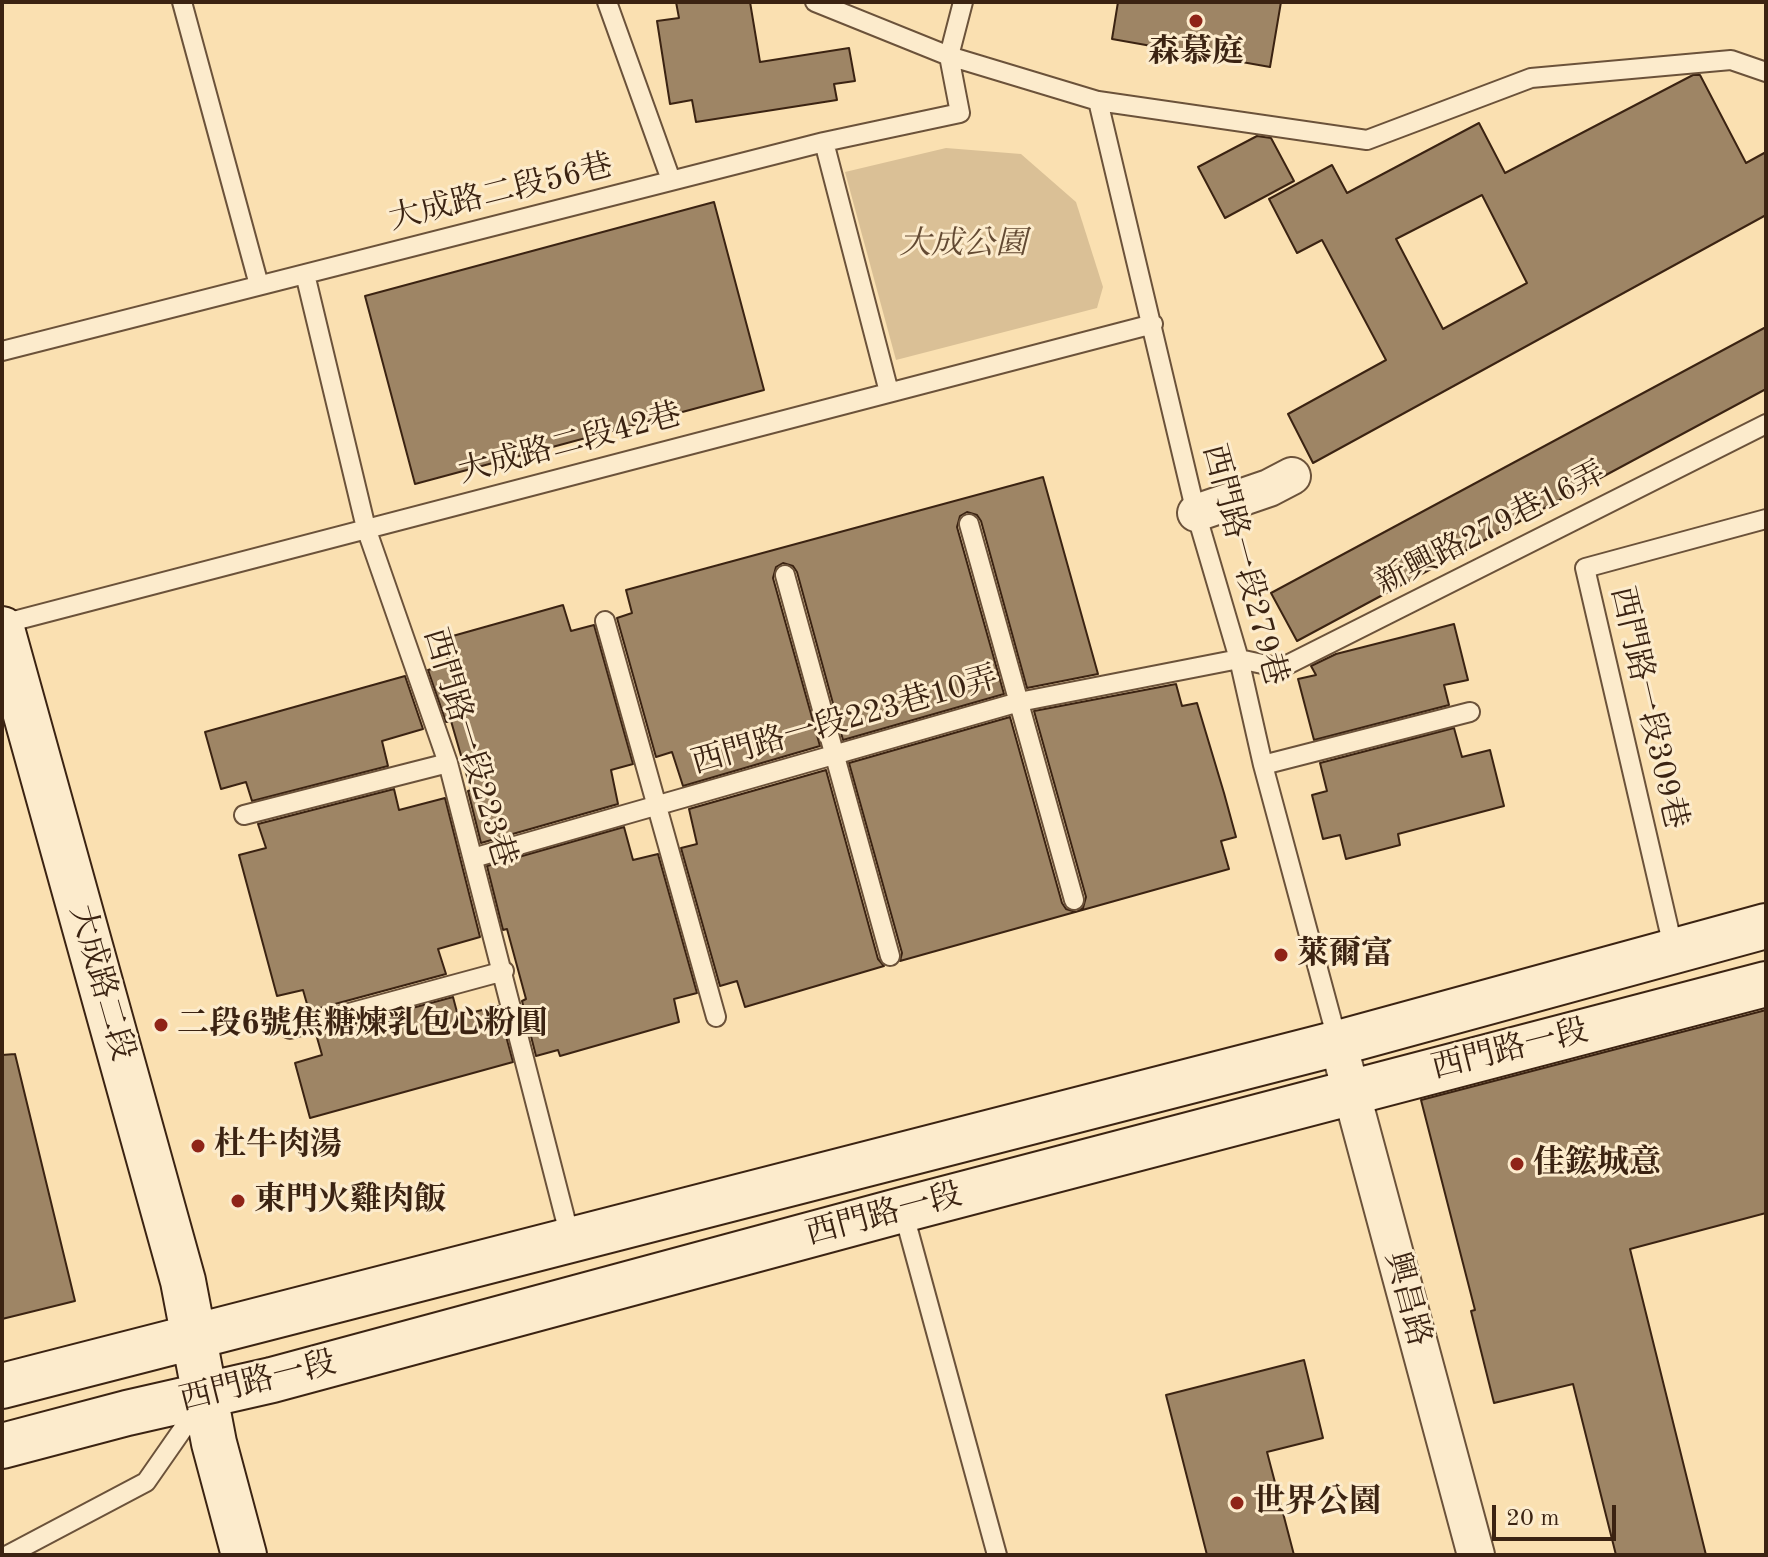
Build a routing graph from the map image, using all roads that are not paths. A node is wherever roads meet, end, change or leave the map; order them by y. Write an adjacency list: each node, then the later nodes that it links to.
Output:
1 (182, 2): 11 (lane)
2 (607, 2): 9 (lane)
3 (815, 2): 5 (lane)
4 (963, 2): 5 (lane)
5 (949, 56): 7 (lane); 8 (lane, 大成路二段56巷)
6 (1766, 72): 7 (lane)
7 (1098, 101): 12 (lane, 西門路一段279巷)
8 (824, 142): 9 (lane, 大成路二段56巷); 14 (lane)
9 (671, 180): 10 (lane, 大成路二段56巷)
10 (305, 274): 11 (lane, 大成路二段56巷); 20 (lane, 西門路一段223巷)
11 (259, 285): 13 (lane, 大成路二段56巷)
12 (1153, 324): 14 (lane, 大成路二段42巷); 17 (lane, 西門路一段279巷)
13 (2, 351)
14 (889, 392): 20 (lane, 大成路二段42巷)
15 (1766, 424): 24 (lane, 新興路279巷16弄)
16 (1292, 476): 17 (street)
17 (1196, 513): 24 (lane, 西門路一段279巷)
18 (1766, 519): 35 (lane, 西門路一段309巷)
19 (969, 524): 25 (lane)
20 (366, 528): 23 (lane, 大成路二段42巷); 28 (lane, 西門路一段223巷)
21 (785, 575): 27 (lane)
22 (605, 621): 30 (lane)
23 (2, 626): 45 (street, 大成路二段)
24 (1239, 659): 25 (lane, 西門路一段223巷10弄); 29 (lane, 西門路一段279巷)
25 (1019, 702): 27 (lane, 西門路一段223巷10弄); 33 (lane)
26 (1470, 712): 29 (lane)
27 (835, 755): 30 (lane, 西門路一段223巷10弄); 36 (lane)
28 (448, 763): 31 (lane); 32 (lane, 西門路一段223巷)
29 (1263, 765): 41 (lane, 西門路一段279巷)
30 (657, 806): 32 (lane, 西門路一段223巷10弄); 39 (lane)
31 (244, 815)
32 (473, 858): 37 (lane, 西門路一段223巷)
33 (1074, 900)
34 (1766, 926): 35 (street, 西門路一段)
35 (1674, 951): 41 (street, 西門路一段)
36 (890, 956)
37 (504, 971): 40 (lane); 44 (lane, 西門路一段223巷)
38 (1766, 984): 42 (street, 西門路一段)
39 (716, 1017)
40 (290, 1029)
41 (1338, 1043): 42 (street, 興昌路); 44 (street, 西門路一段)
42 (1351, 1093): 43 (street, 西門路一段); 52 (street, 興昌路)
43 (902, 1210): 47 (street, 西門路一段); 51 (lane)
44 (571, 1241): 45 (street, 西門路一段)
45 (193, 1339): 46 (street, 西門路一段); 47 (street, 大成路二段)
46 (2, 1386)
47 (204, 1397): 48 (street, 西門路一段); 49 (lane); 50 (street, 大成路二段)
48 (2, 1446)
49 (8, 1555)
50 (244, 1555)
51 (997, 1555)
52 (1476, 1555)

